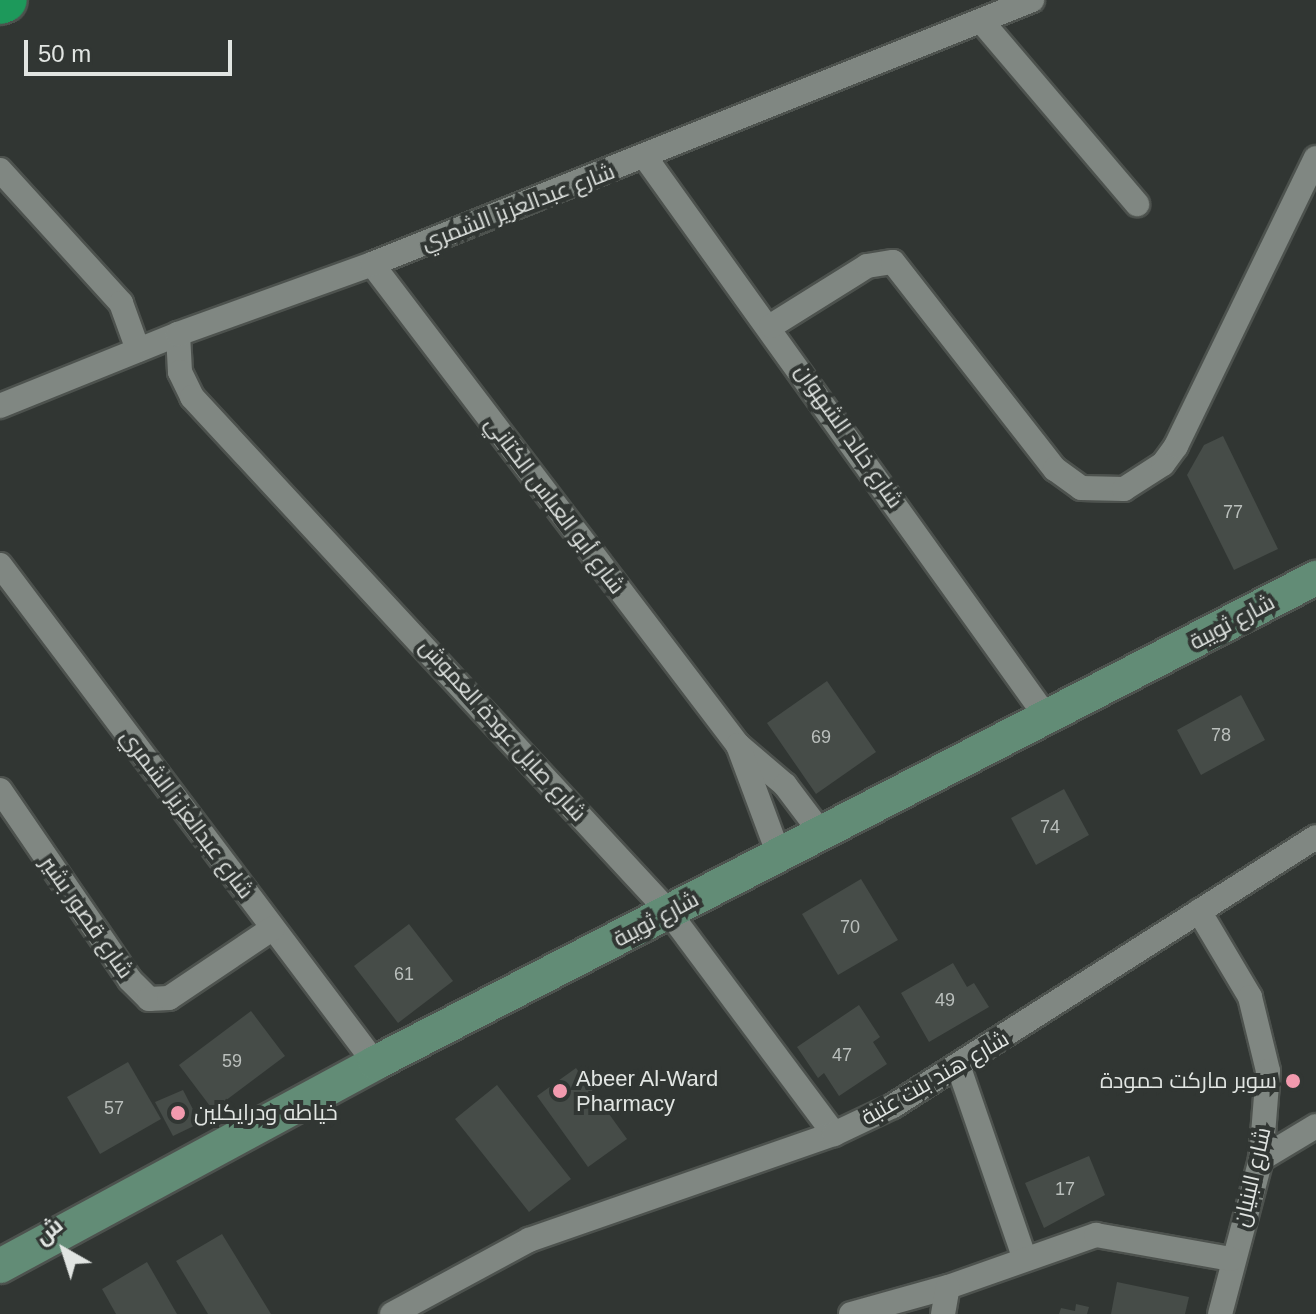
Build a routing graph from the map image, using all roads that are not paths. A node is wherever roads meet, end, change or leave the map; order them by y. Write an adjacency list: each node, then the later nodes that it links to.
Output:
1 (1032, 0): 2 (street, شارع عبدالعزيز الشمري)
2 (983, 23): 3 (street, شارع عبدالعزيز الشمري); 6 (street)
3 (645, 157): 7 (street, شارع عبدالعزيز الشمري); 8 (street, شارع خالد الشهوان)
4 (1316, 158): 8 (street)
5 (0, 170): 10 (street)
6 (1137, 204)
7 (372, 264): 9 (street, شارع عبدالعزيز الشمري); 15 (street, شارع أبو العباس الكتاني)
8 (771, 326): 14 (street, شارع خالد الشهوان)
9 (178, 334): 10 (street, شارع عبدالعزيز الشمري); 20 (street, شارع صايل عودة العموش)
10 (138, 350): 11 (street, شارع عبدالعزيز الشمري)
11 (0, 406)
12 (0, 565): 22 (street, شارع عبدالعزيز الشمري)
13 (1316, 578): 14 (street, شارع ثويبة)
14 (1048, 719): 17 (street, شارع ثويبة)
15 (738, 745): 17 (street, شارع أبو العباس الكتاني); 19 (street, شارع أبو العباس الكتاني)
16 (0, 790): 22 (street, شارع قصور بشير)
17 (822, 834): 19 (street, شارع ثويبة)
18 (1316, 837): 21 (street, شارع هند بنت عتبة)
19 (779, 855): 20 (street, شارع ثويبة)
20 (668, 911): 23 (street, شارع ثويبة); 26 (street, شارع صايل عودة العموش)
21 (1199, 911): 24 (street, شارع هند بنت عتبة); 27 (street, شارع البنيان)
22 (273, 928): 23 (street, شارع عبدالعزيز الشمري)
23 (375, 1063): 28 (street, شارع ثويبة)
24 (959, 1068): 26 (street, شارع هند بنت عتبة); 30 (street)
25 (1316, 1126): 27 (street)
26 (834, 1134): 34 (street, شارع هند بنت عتبة)
27 (1261, 1159): 31 (street, شارع البنيان)
28 (34, 1248): 29 (street); 32 (street, شارع ثويبة)
29 (0, 1252)
30 (1024, 1257): 31 (street); 33 (street)
31 (1231, 1259): 37 (street, شارع البنيان)
32 (0, 1266)
33 (948, 1287): 35 (street); 36 (street)
34 (392, 1314)
35 (851, 1314)
36 (943, 1314)
37 (1220, 1314)

